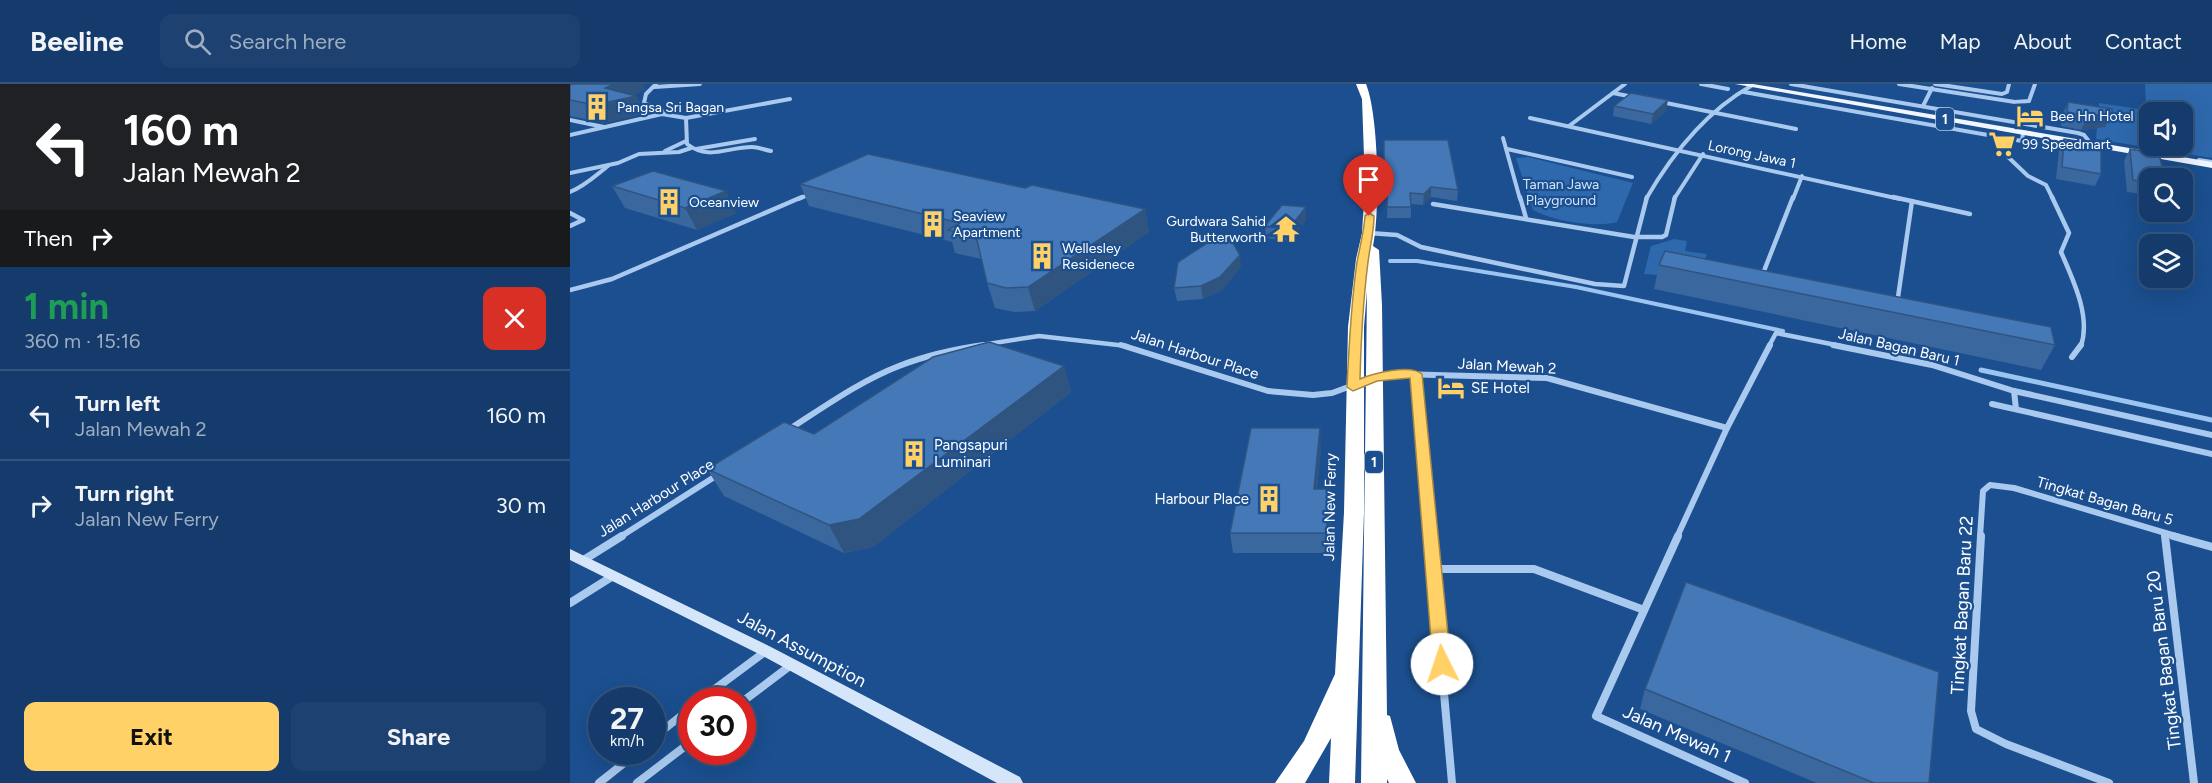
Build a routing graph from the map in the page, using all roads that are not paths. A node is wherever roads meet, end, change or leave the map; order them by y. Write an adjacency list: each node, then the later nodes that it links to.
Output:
1 (700, 84): 12 (street)
2 (1361, 84): 20 (highway, Jalan New Ferry / 1)
3 (1373, 84): 20 (highway, Jalan New Ferry / 1)
4 (1625, 84): 16 (street)
5 (1701, 84): 14 (street)
6 (1733, 84): 14 (street)
7 (1791, 84): 22 (street)
8 (1899, 84): 15 (street)
9 (1935, 84): 10 (street); 15 (street)
10 (2009, 84)
11 (2035, 84): 15 (street)
12 (655, 86): 24 (street)
13 (1745, 87): 18 (street); 35 (main road, 1)
14 (1728, 88): 18 (street)
15 (1931, 89): 22 (street)
16 (1613, 93): 17 (street); 28 (street)
17 (1636, 98)
18 (1730, 98): 23 (street)
19 (790, 99): 25 (street)
20 (1367, 99): 56 (highway, Jalan New Ferry / 1)
21 (1658, 102): 23 (street)
22 (1923, 106): 35 (street)
23 (1714, 113): 30 (street); 36 (street)
24 (662, 114): 25 (street); 29 (street)
25 (686, 118): 34 (street)
26 (1530, 118): 28 (street, Lorong Jawa 1)
27 (570, 120): 29 (street)
28 (1569, 126): 36 (street, Lorong Jawa 1)
29 (607, 128): 31 (street)
30 (1796, 129)
31 (570, 135)
32 (1503, 138): 38 (street)
33 (755, 139): 37 (street)
34 (686, 141): 37 (street); 39 (street)
35 (2091, 144): 43 (main road, 1)
36 (1677, 148): 41 (street, Lorong Jawa 1); 57 (street)
37 (693, 149): 39 (street); 40 (street)
38 (1506, 149): 47 (street); 54 (street)
39 (664, 151): 44 (street)
40 (771, 152)
41 (1703, 154): 46 (street, Lorong Jawa 1); 57 (street)
42 (2007, 156): 61 (street)
43 (2212, 163)
44 (609, 166): 45 (street); 48 (street)
45 (570, 173)
46 (1802, 176): 50 (street, Lorong Jawa 1); 58 (street)
47 (1632, 177)
48 (570, 192)
49 (812, 193): 59 (street)
50 (1912, 201): 53 (street, Lorong Jawa 1); 60 (street)
51 (1433, 204): 54 (street)
52 (570, 213): 55 (street)
53 (1970, 214)
54 (1526, 218): 57 (street)
55 (570, 226)
56 (1369, 233): 57 (street); 63 (highway, Jalan New Ferry / 1); 64 (highway, Jalan New Ferry / 1)
57 (1634, 237)
58 (1758, 286)
59 (570, 290)
60 (1899, 310)
61 (2072, 357)
62 (1416, 374): 63 (street, Jalan Mewah 2); 68 (street, Jalan Mewah 2); 78 (street)
63 (1373, 378): 64 (street, Jalan Mewah 2); 75 (highway, Jalan New Ferry / 1)
64 (1353, 387): 69 (street, Jalan Harbour Place); 75 (highway, Jalan New Ferry / 1)
65 (2014, 391): 67 (street); 68 (street, Jalan Bagan Baru 1); 70 (street, Jalan Bagan Baru 1)
66 (1992, 404): 67 (street)
67 (2016, 409): 71 (street)
68 (1726, 428): 81 (street)
69 (780, 435)
70 (2212, 435)
71 (2212, 454)
72 (722, 473): 77 (street, Jalan Harbour Place)
73 (1990, 484): 74 (street, Tingkat Bagan Baru 5); 101 (street, Tingkat Bagan Baru 22)
74 (2165, 533): 76 (street, Tingkat Bagan Baru 5); 102 (street, Tingkat Bagan Baru 20)
75 (1364, 546): 84 (highway, Jalan New Ferry / 1); 86 (highway, Jalan New Ferry / 1)
76 (2212, 547)
77 (576, 557): 79 (street, Jalan Assumption)
78 (1434, 569): 81 (street); 99 (street)
79 (614, 576): 80 (street); 82 (street, Jalan Assumption)
80 (570, 603)
81 (1644, 610): 100 (street, Jalan Mewah 1)
82 (766, 651): 83 (street, Jalan Assumption); 85 (street)
83 (791, 664): 87 (street); 94 (street, Jalan Assumption)
84 (1346, 675): 95 (highway); 96 (highway, Jalan New Ferry / 1)
85 (718, 687)
86 (1373, 690): 97 (highway, Jalan New Ferry / 1); 98 (highway)
87 (756, 691)
88 (678, 718): 89 (street)
89 (666, 728)
90 (678, 752): 93 (street)
91 (622, 765): 92 (street)
92 (599, 783)
93 (637, 783)
94 (1014, 783)
95 (1288, 783)
96 (1342, 783)
97 (1374, 783)
98 (1403, 783)
99 (1452, 783)
100 (1745, 783)
101 (2109, 783)
102 (2194, 783)

